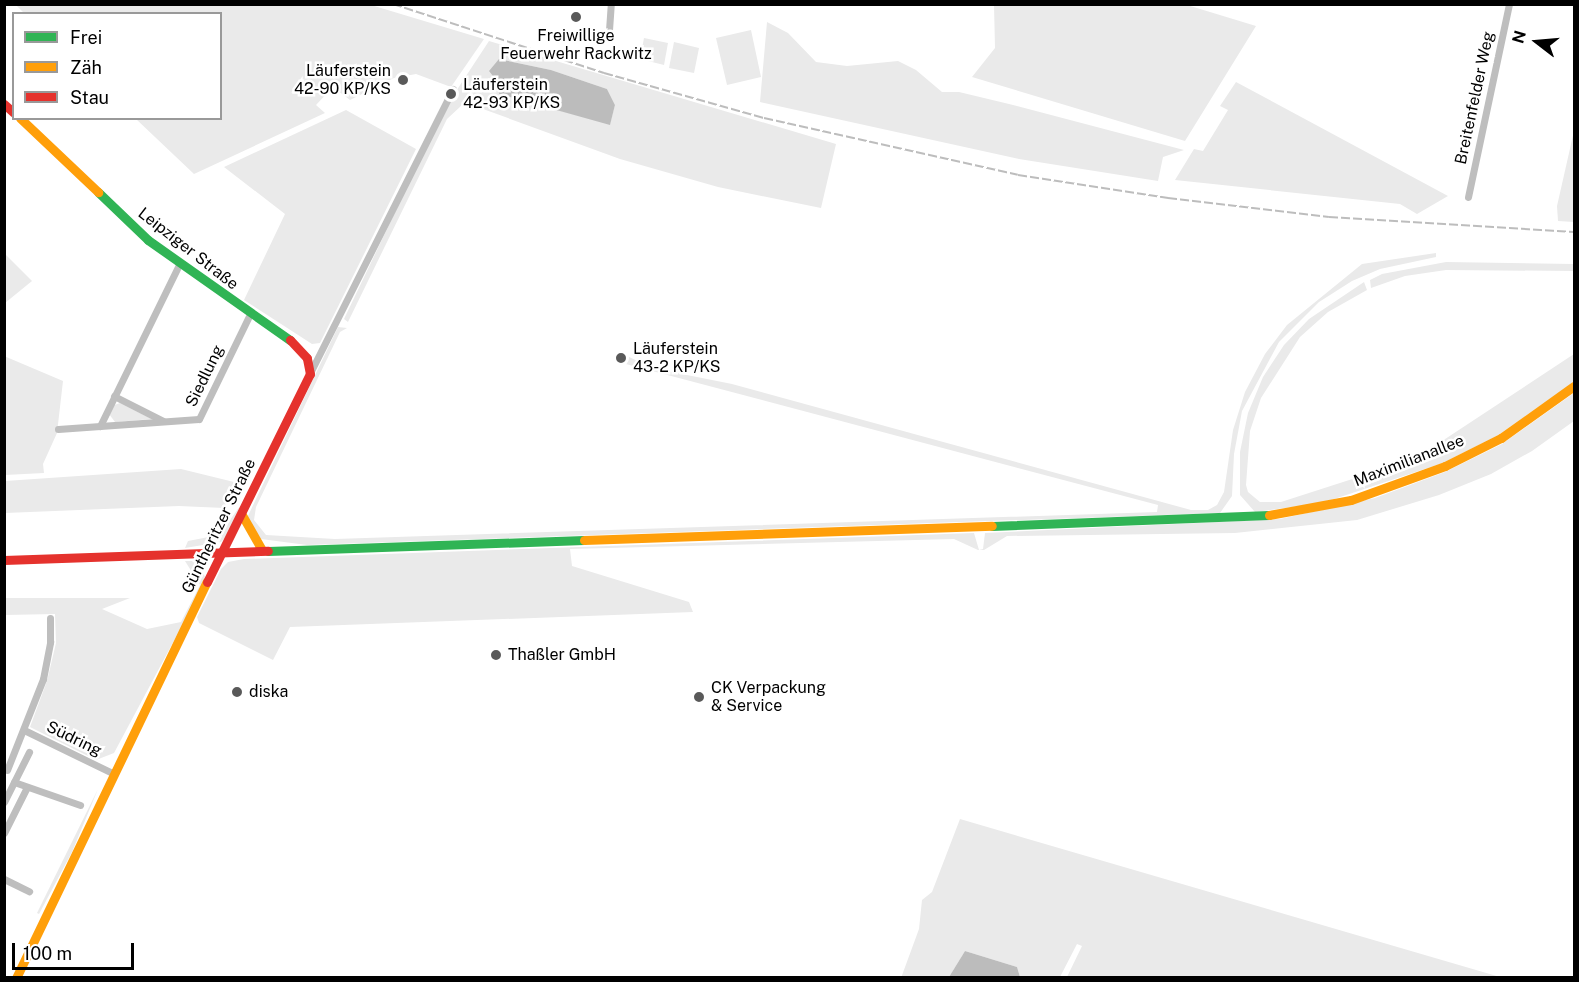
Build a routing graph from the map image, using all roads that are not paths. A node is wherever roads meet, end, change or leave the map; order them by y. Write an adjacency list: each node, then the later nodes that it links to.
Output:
1 (611, 4): 3 (street)
2 (1509, 4): 6 (street, Breitenfelder Weg)
3 (609, 30)
4 (453, 89): 9 (street, Güntheritzer Straße)
5 (22, 120): 7 (main road, Leipziger Straße)
6 (1468, 197)
7 (180, 263): 8 (main road, Leipziger Straße); 11 (street)
8 (250, 314): 9 (main road, Leipziger Straße); 12 (street, Siedlung)
9 (310, 374): 15 (main road, Güntheritzer Straße)
10 (1575, 386): 16 (main road, Maximilianallee)
11 (114, 396): 12 (street, Siedlung); 13 (street)
12 (165, 422): 13 (street, Siedlung)
13 (100, 426): 14 (street, Siedlung)
14 (58, 429)
15 (242, 515): 16 (main road); 17 (main road, Güntheritzer Straße)
16 (262, 550): 17 (main road, Maximilianallee)
17 (224, 553): 18 (main road, Maximilianallee); 23 (main road, Güntheritzer Straße)
18 (4, 560)
19 (50, 618): 20 (street)
20 (24, 730): 22 (street); 23 (street, Südring)
21 (29, 752): 24 (street, Südring)
22 (6, 770): 24 (street)
23 (112, 773): 31 (main road, Güntheritzer Straße)
24 (16, 779): 25 (street); 26 (street, Südring)
25 (27, 787): 27 (street); 28 (street)
26 (4, 802)
27 (80, 805)
28 (4, 833)
29 (4, 879): 30 (street)
30 (29, 891)
31 (16, 978)

